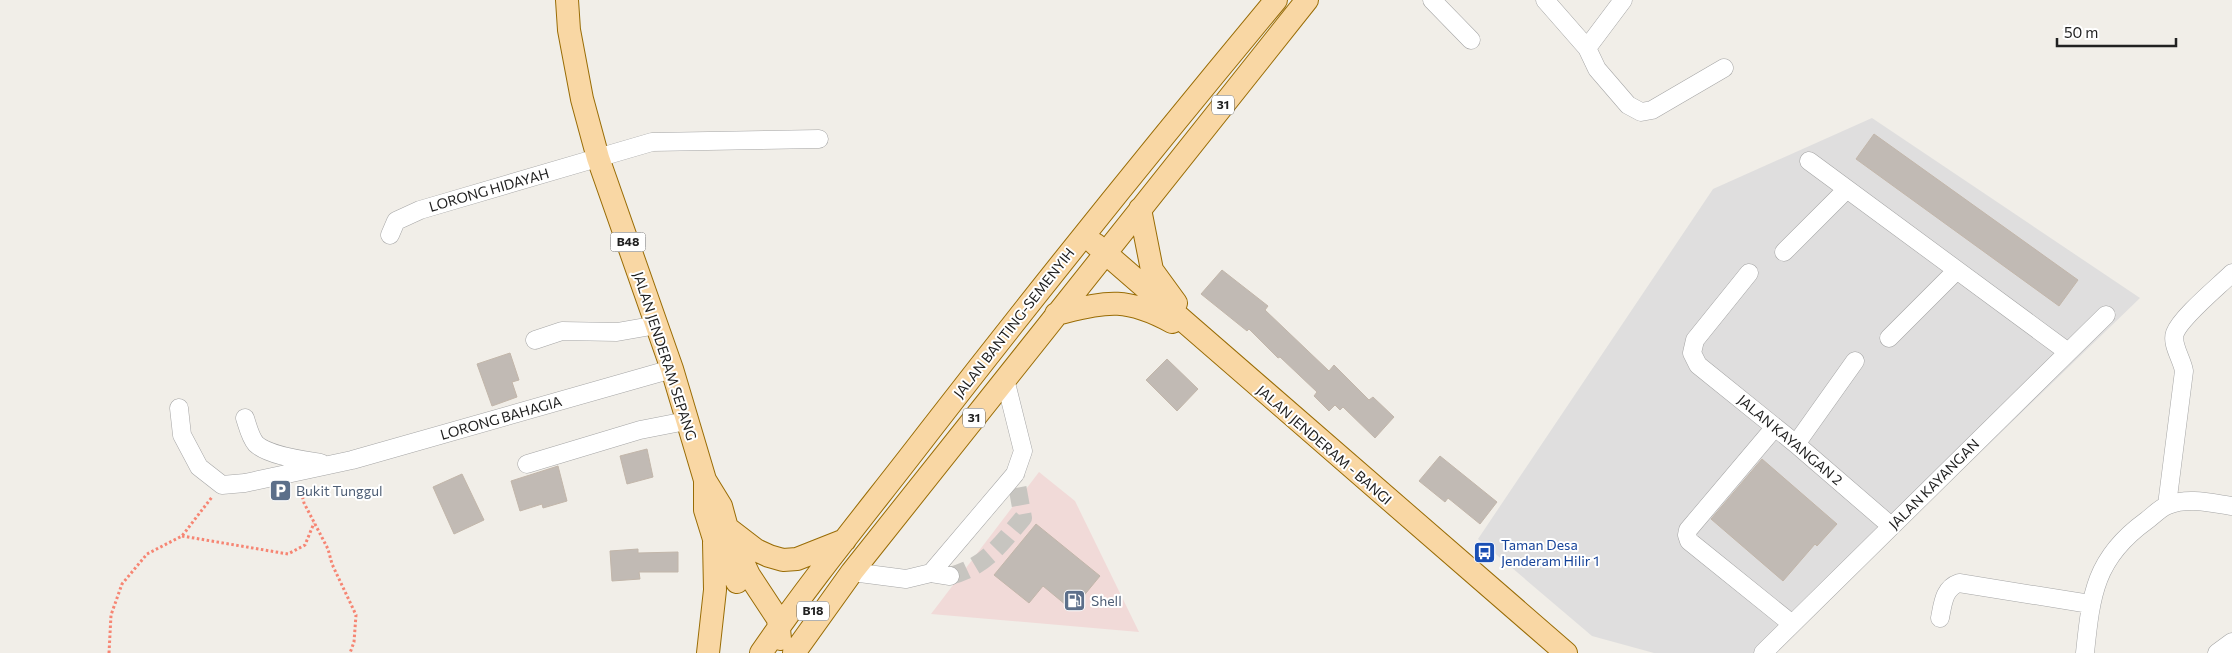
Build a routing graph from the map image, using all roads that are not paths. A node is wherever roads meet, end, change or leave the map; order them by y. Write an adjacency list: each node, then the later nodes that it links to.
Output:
1 (567, 0): 11 (main road, JALAN JENDERAM SEPANG / B48)
2 (1276, 0): 15 (main road, JALAN BANTING-SEMENYIH / 31)
3 (1307, 0): 14 (main road, JALAN BANTING-SEMENYIH / 31)
4 (1432, 0): 7 (street)
5 (1545, 0): 8 (street)
6 (1623, 0): 8 (street)
7 (1471, 40)
8 (1587, 48): 9 (street)
9 (1724, 68)
10 (819, 139): 11 (street, LORONG HIDAYAH)
11 (598, 158): 16 (street, LORONG HIDAYAH); 24 (main road, JALAN JENDERAM SEPANG / B48)
12 (1809, 161): 13 (street)
13 (1847, 189): 17 (street); 19 (street)
14 (1140, 209): 18 (main road, JALAN BANTING-SEMENYIH / 31); 27 (main road)
15 (1084, 234): 18 (main road, JALAN JENDERAM - BANGI); 43 (main road, JALAN BANTING-SEMENYIH / 31)
16 (390, 235)
17 (1784, 252)
18 (1105, 253): 22 (main road, JALAN BANTING-SEMENYIH / 31); 27 (main road, JALAN JENDERAM - BANGI)
19 (1957, 270): 25 (street); 28 (street)
20 (1749, 273): 35 (street, JALAN KAYANGAN 2)
21 (2232, 273): 39 (street)
22 (1056, 314): 27 (main road); 31 (main road, JALAN BANTING-SEMENYIH / 31)
23 (2106, 315): 28 (street, JALAN KAYANGAN)
24 (657, 325): 26 (street); 30 (main road, JALAN JENDERAM SEPANG / B48)
25 (1889, 338)
26 (535, 340)
27 (1203, 340): 56 (main road, JALAN JENDERAM - BANGI)
28 (2068, 352): 41 (street, JALAN KAYANGAN)
29 (1855, 360): 36 (street)
30 (672, 369): 34 (main road, JALAN JENDERAM SEPANG / B48); 37 (street, LORONG BAHAGIA)
31 (1005, 379): 44 (street); 46 (main road, JALAN BANTING-SEMENYIH / 31)
32 (179, 408): 37 (street, LORONG BAHAGIA)
33 (245, 418): 37 (street)
34 (686, 420): 38 (street); 42 (main road, JALAN JENDERAM SEPANG / B48)
35 (1775, 427): 36 (street, JALAN KAYANGAN 2); 49 (street)
36 (1796, 444): 41 (street, JALAN KAYANGAN 2)
37 (329, 464)
38 (527, 464)
39 (2168, 505): 40 (street); 47 (street)
40 (2232, 506)
41 (1891, 526): 49 (street, JALAN KAYANGAN)
42 (720, 533): 43 (main road); 50 (main road, B48); 52 (main road)
43 (845, 540): 50 (main road, JALAN BANTING-SEMENYIH / 31)
44 (932, 573): 45 (street); 46 (street)
45 (950, 576)
46 (848, 577): 50 (main road, B18); 55 (main road, JALAN BANTING-SEMENYIH / 31)
47 (2090, 604): 48 (street); 58 (street)
48 (1940, 618)
49 (1792, 624): 57 (street, JALAN KAYANGAN)
50 (778, 628): 53 (main road, JALAN BANTING-SEMENYIH / 31); 54 (main road, B18)
51 (2232, 642): 59 (street)
52 (708, 653)
53 (761, 653)
54 (782, 653)
55 (794, 653)
56 (1566, 653)
57 (1763, 653)
58 (2085, 653)
59 (2217, 653)

